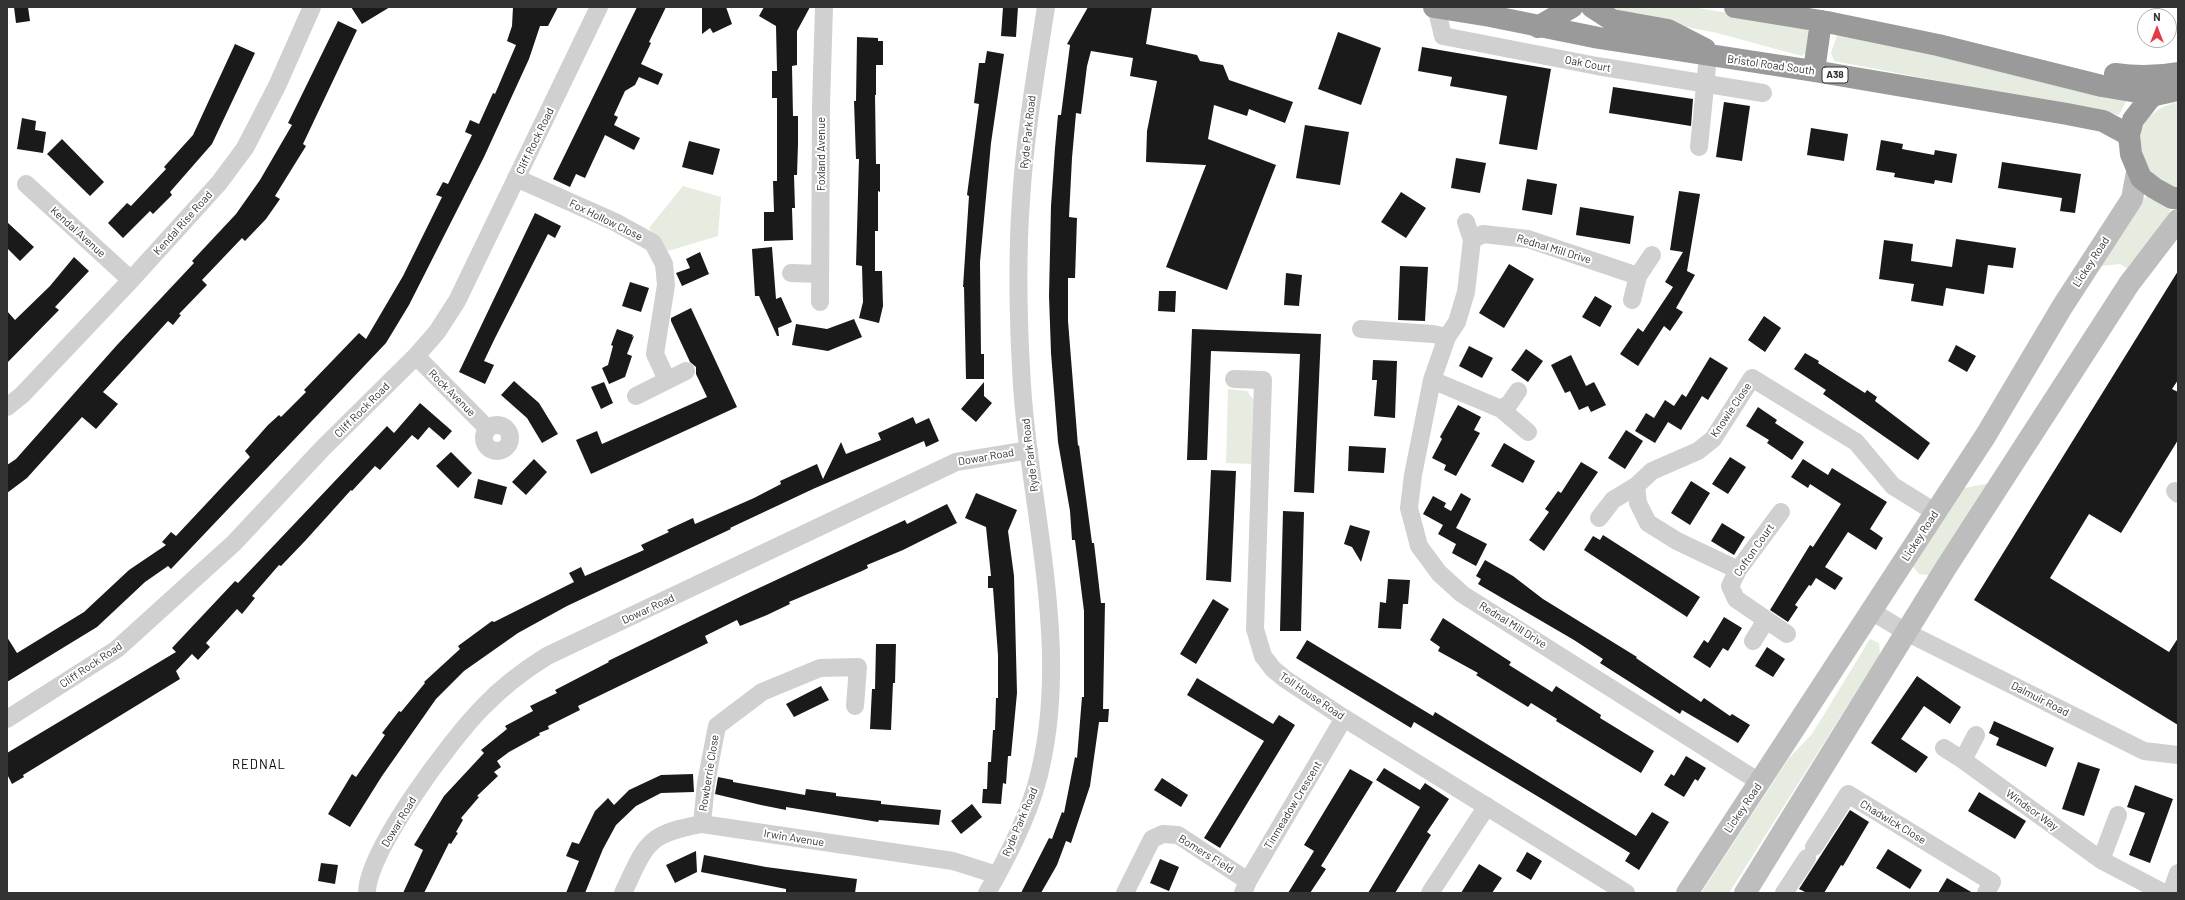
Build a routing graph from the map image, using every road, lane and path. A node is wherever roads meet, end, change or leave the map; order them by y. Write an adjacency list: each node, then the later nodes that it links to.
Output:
1 (312, 7): 32 (street, Kendal Rise Road)
2 (599, 7): 22 (street, Cliff Rock Road)
3 (824, 7): 30 (street, Foxland Avenue)
4 (1046, 7): 48 (street, Ryde Park Road)
5 (1435, 7): 10 (highway, Bristol Road South / A38); 15 (street, Oak Court)
6 (1572, 7): 10 (highway)
7 (1592, 7): 11 (highway)
8 (1735, 7): 9 (highway)
9 (1821, 21): 12 (highway); 13 (highway)
10 (1538, 27): 11 (highway, Bristol Road South / A38)
11 (1714, 57): 13 (highway, Bristol Road South / A38); 15 (street)
12 (2034, 69): 14 (highway); 18 (highway)
13 (1814, 71): 19 (highway, Bristol Road South / A38)
14 (2178, 73)
15 (1705, 84): 17 (street, Oak Court); 20 (street)
16 (2178, 90): 18 (highway)
17 (1763, 93)
18 (2155, 95): 19 (highway)
19 (2129, 136): 21 (highway)
20 (1699, 147)
21 (2137, 172): 24 (highway); 51 (main road, Lickey Road)
22 (516, 178): 37 (street, Cliff Rock Road); 40 (street, Fox Hollow Close)
23 (26, 184): 32 (street, Kendal Avenue)
24 (2178, 198)
25 (2178, 220): 56 (main road)
26 (1466, 222): 27 (street)
27 (1472, 240): 31 (street, Rednal Mill Drive); 36 (street, Rednal Mill Drive)
28 (1652, 255): 31 (street)
29 (790, 273): 30 (street)
30 (820, 274): 34 (street, Foxland Avenue)
31 (1638, 276): 33 (street)
32 (131, 280): 44 (street, Kendal Rise Road)
33 (1632, 300)
34 (820, 302)
35 (1361, 329): 36 (street)
36 (1447, 337): 41 (street, Rednal Mill Drive)
37 (416, 356): 46 (street, Rock Avenue); 61 (street, Cliff Rock Road)
38 (686, 371): 40 (street)
39 (1234, 379): 60 (street, Toll House Road)
40 (667, 380): 43 (street)
41 (1432, 380): 45 (street); 66 (street, Rednal Mill Drive)
42 (1518, 391): 45 (street)
43 (636, 396)
44 (7, 407)
45 (1501, 409): 47 (street)
46 (488, 429)
47 (1528, 432)
48 (1029, 450): 72 (street, Ryde Park Road); 76 (street, Dowar Road)
49 (1636, 486): 51 (street, Knowle Close); 52 (street); 53 (street)
50 (1781, 512): 53 (street, Cofton Court)
51 (1935, 512): 54 (main road, Lickey Road)
52 (1599, 518)
53 (1738, 570): 55 (street, Cofton Court)
54 (1871, 611): 56 (street, Dalmuir Road); 66 (main road, Lickey Road)
55 (1766, 620): 57 (street, Cofton Court); 58 (street)
56 (1906, 632): 64 (street, Dalmuir Road); 82 (main road)
57 (1787, 634)
58 (1754, 641)
59 (855, 706): 69 (street, Rowberrie Close)
60 (1344, 718): 67 (street, Toll House Road); 73 (street, Tinmeadow Crescent)
61 (7, 719)
62 (1976, 735): 65 (street)
63 (1944, 748): 65 (street, Windsor Way)
64 (2178, 755)
65 (1962, 760): 70 (street, Windsor Way)
66 (1761, 783): 81 (main road, Lickey Road)
67 (1487, 806): 75 (street, Toll House Road); 80 (street)
68 (2118, 815): 70 (street)
69 (702, 824): 72 (street, Irwin Avenue); 77 (street, Irwin Avenue)
70 (2101, 860): 84 (street, Windsor Way)
71 (2178, 873): 85 (street)
72 (997, 875): 78 (street, Ryde Park Road)
73 (1246, 887): 79 (street, Bomers Field)
74 (1989, 888): 83 (street, Chadwick Close)
75 (1624, 892)
76 (367, 893)
77 (623, 893)
78 (987, 893)
79 (1125, 893)
80 (1430, 893)
81 (1687, 893)
82 (1745, 893)
83 (1784, 893)
84 (2164, 893)
85 (2171, 893)

